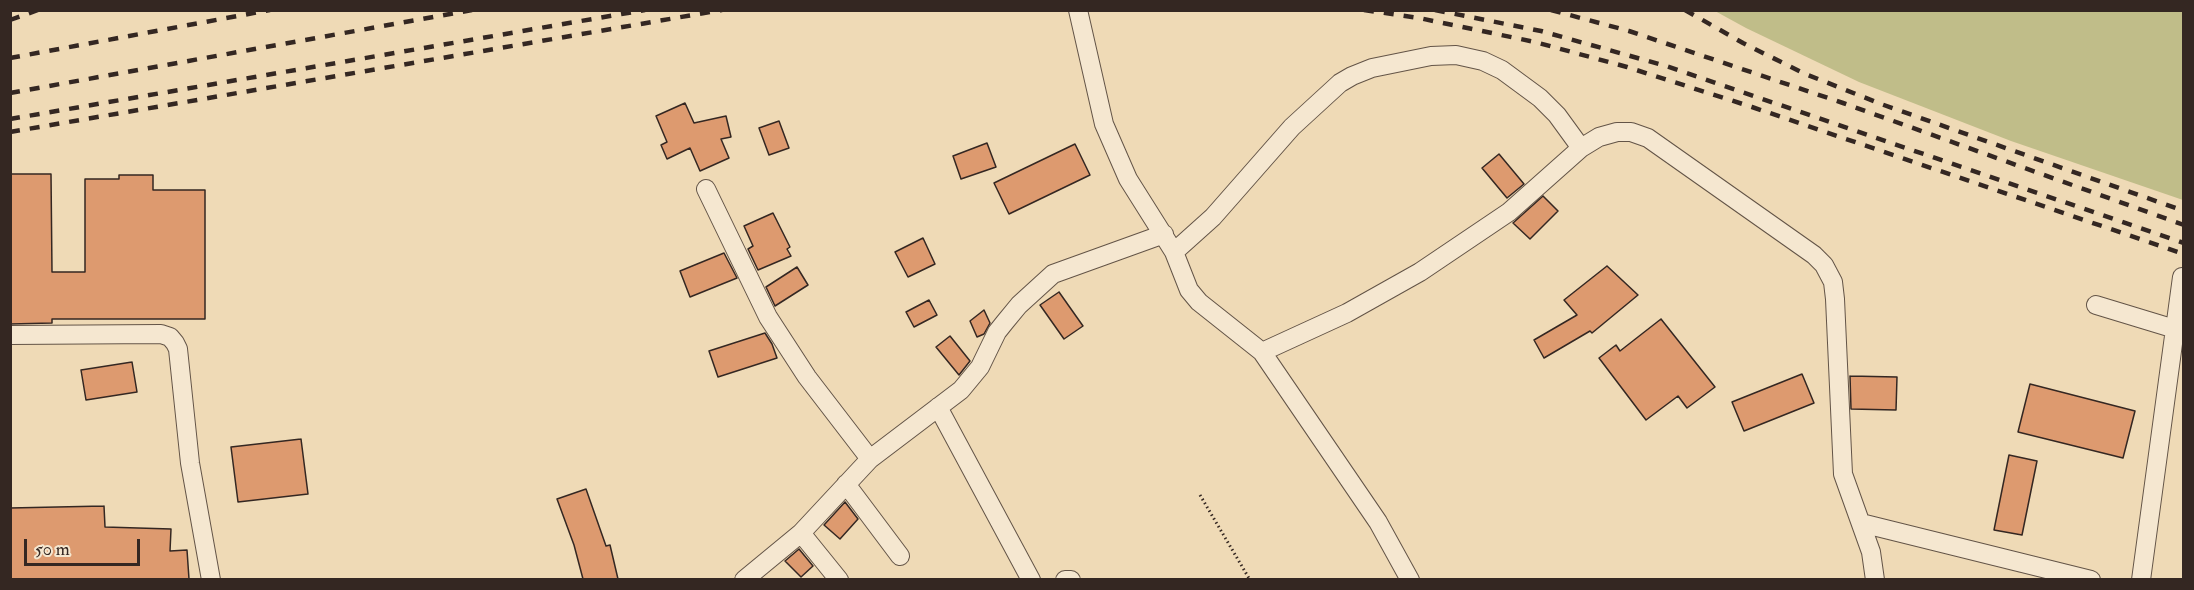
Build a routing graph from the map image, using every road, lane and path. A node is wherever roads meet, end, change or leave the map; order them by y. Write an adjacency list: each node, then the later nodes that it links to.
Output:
1 (1078, 10): 4 (street)
2 (1581, 147): 5 (street); 10 (street); 15 (street)
3 (706, 189): 12 (street)
4 (1164, 234): 5 (street); 11 (street)
5 (1174, 252): 10 (street)
6 (2182, 277): 8 (street)
7 (2096, 305): 8 (street)
8 (2175, 329): 28 (street)
9 (10, 335): 18 (street)
10 (1262, 352): 25 (street)
11 (938, 407): 12 (street); 21 (street)
12 (870, 459): 13 (street)
13 (846, 484): 16 (street); 17 (street)
14 (1200, 495): 24 (path)
15 (1861, 523): 26 (street); 27 (street)
16 (801, 533): 19 (street); 20 (street)
17 (900, 556)
18 (210, 579)
19 (744, 579)
20 (838, 579)
21 (1031, 579)
22 (1065, 579): 23 (street)
23 (1071, 579)
24 (1250, 579)
25 (1410, 579)
26 (1875, 579)
27 (2091, 579)
28 (2141, 579)

